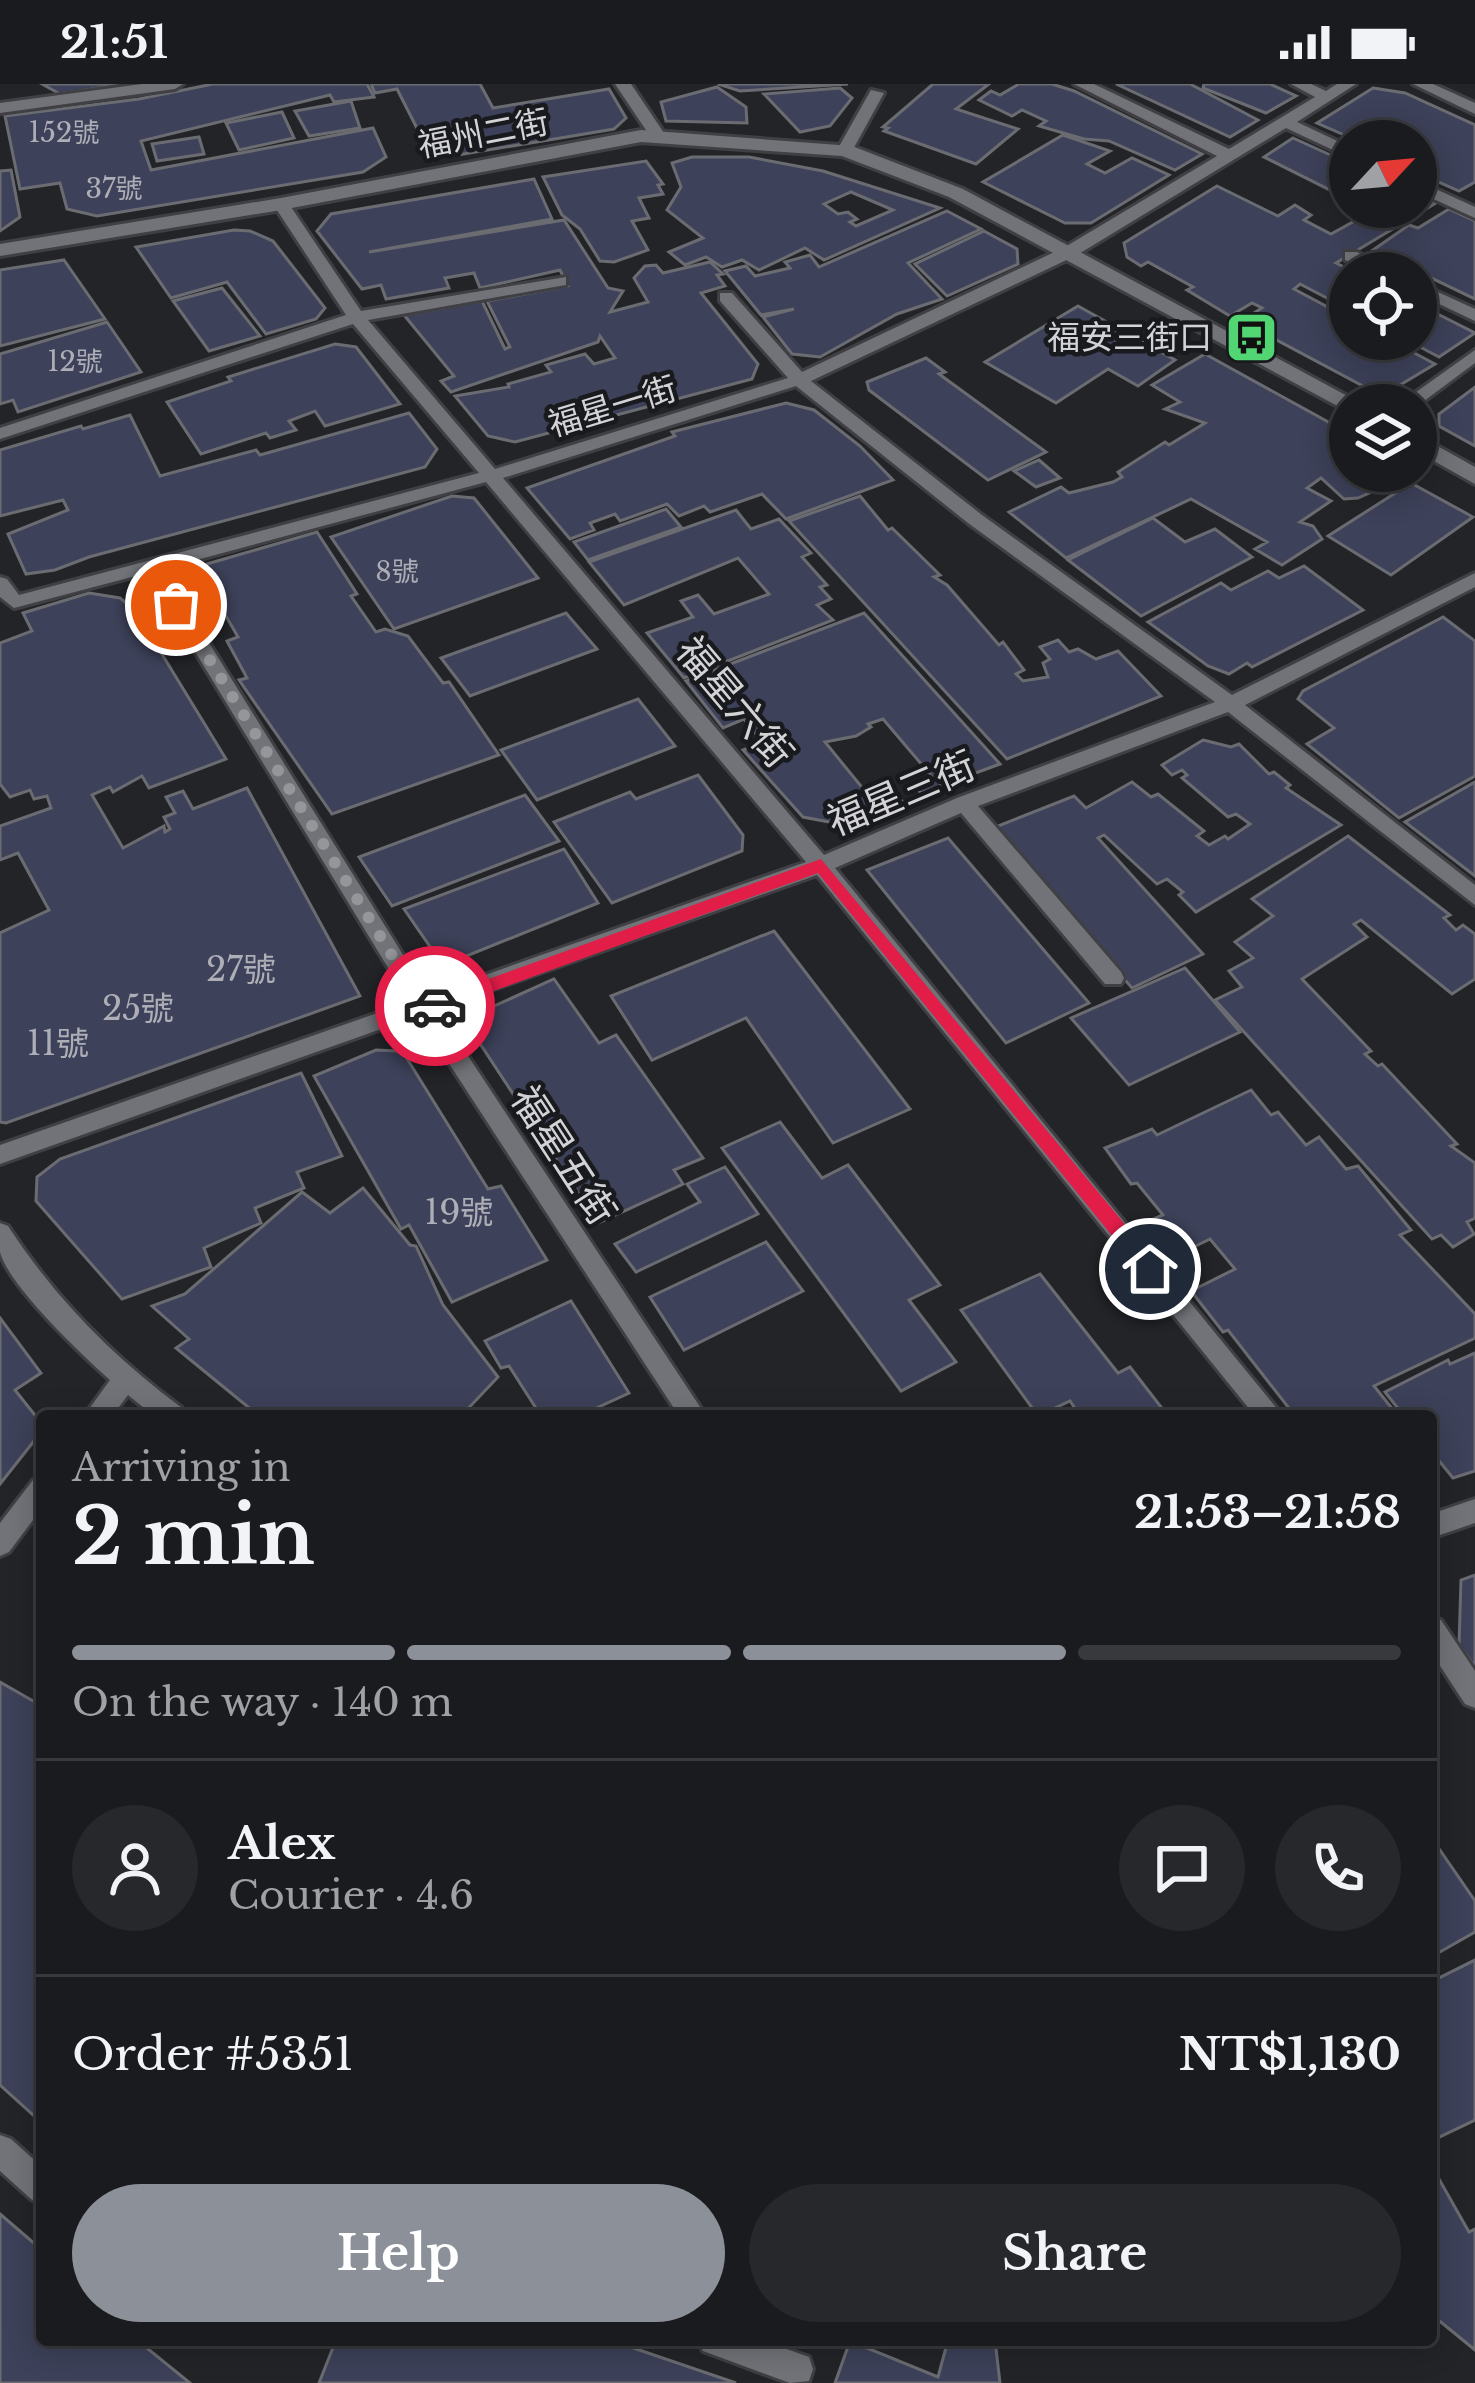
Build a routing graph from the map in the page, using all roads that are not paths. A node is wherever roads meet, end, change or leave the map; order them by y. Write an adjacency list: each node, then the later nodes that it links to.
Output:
1 (15, 84): 10 (lane)
2 (175, 84): 10 (lane)
3 (623, 84): 14 (lane)
4 (1082, 84): 17 (lane)
5 (1299, 84): 9 (lane)
6 (1348, 84): 9 (lane, 福星一街)
7 (1421, 84): 12 (lane)
8 (876, 93): 16 (lane)
9 (1327, 97): 13 (lane, 福星一街)
10 (19, 105): 11 (lane)
11 (0, 108)
12 (1475, 109)
13 (1285, 122): 15 (lane); 17 (lane, 福星一街)
14 (658, 136): 16 (street, 福州二街); 19 (street, 福州二街)
15 (1329, 143)
16 (845, 150): 22 (street, 福州二街)
17 (1230, 155): 22 (lane, 福星一街)
18 (1437, 194): 20 (lane)
19 (281, 204): 21 (street, 福州二街); 27 (lane, 福星六街)
20 (1475, 213)
21 (0, 250)
22 (1071, 251): 29 (lane, 福星一街); 31 (street, 福州二街)
23 (560, 281): 27 (lane)
24 (726, 297): 29 (lane)
25 (1437, 297): 26 (lane)
26 (1475, 316)
27 (356, 317): 32 (lane); 34 (lane, 福星六街)
28 (1475, 355): 30 (lane)
29 (800, 380): 34 (lane, 福星一街); 39 (lane)
30 (1436, 384)
31 (1329, 392)
32 (0, 434)
33 (1437, 454): 35 (street)
34 (493, 475): 36 (lane, 福星一街); 41 (lane, 福星六街)
35 (1475, 477)
36 (151, 565): 38 (lane, 福星一街); 44 (lane, 福星五街)
37 (1475, 579): 39 (lane, 福星三街)
38 (0, 583)
39 (1231, 704): 40 (lane, 福星三街); 42 (lane)
40 (964, 803): 41 (lane, 福星三街); 43 (lane)
41 (821, 865): 44 (lane, 福星三街); 51 (lane, 福星六街)
42 (1475, 897)
43 (1113, 978)
44 (425, 1009): 45 (lane, 福星三街); 50 (lane, 福星五街)
45 (0, 1156)
46 (0, 1233): 47 (lane)
47 (124, 1381): 48 (lane); 49 (lane)
48 (102, 1410)
49 (165, 1410)
50 (689, 1410)
51 (1265, 1410)
52 (36, 1496): 55 (lane)
53 (1475, 1511): 54 (lane)
54 (1437, 1524)
55 (0, 1544)
56 (1437, 1638): 57 (lane)
57 (1475, 1695)
58 (0, 2150): 59 (lane)
59 (36, 2183)
60 (731, 2346): 61 (lane)
61 (797, 2369)

